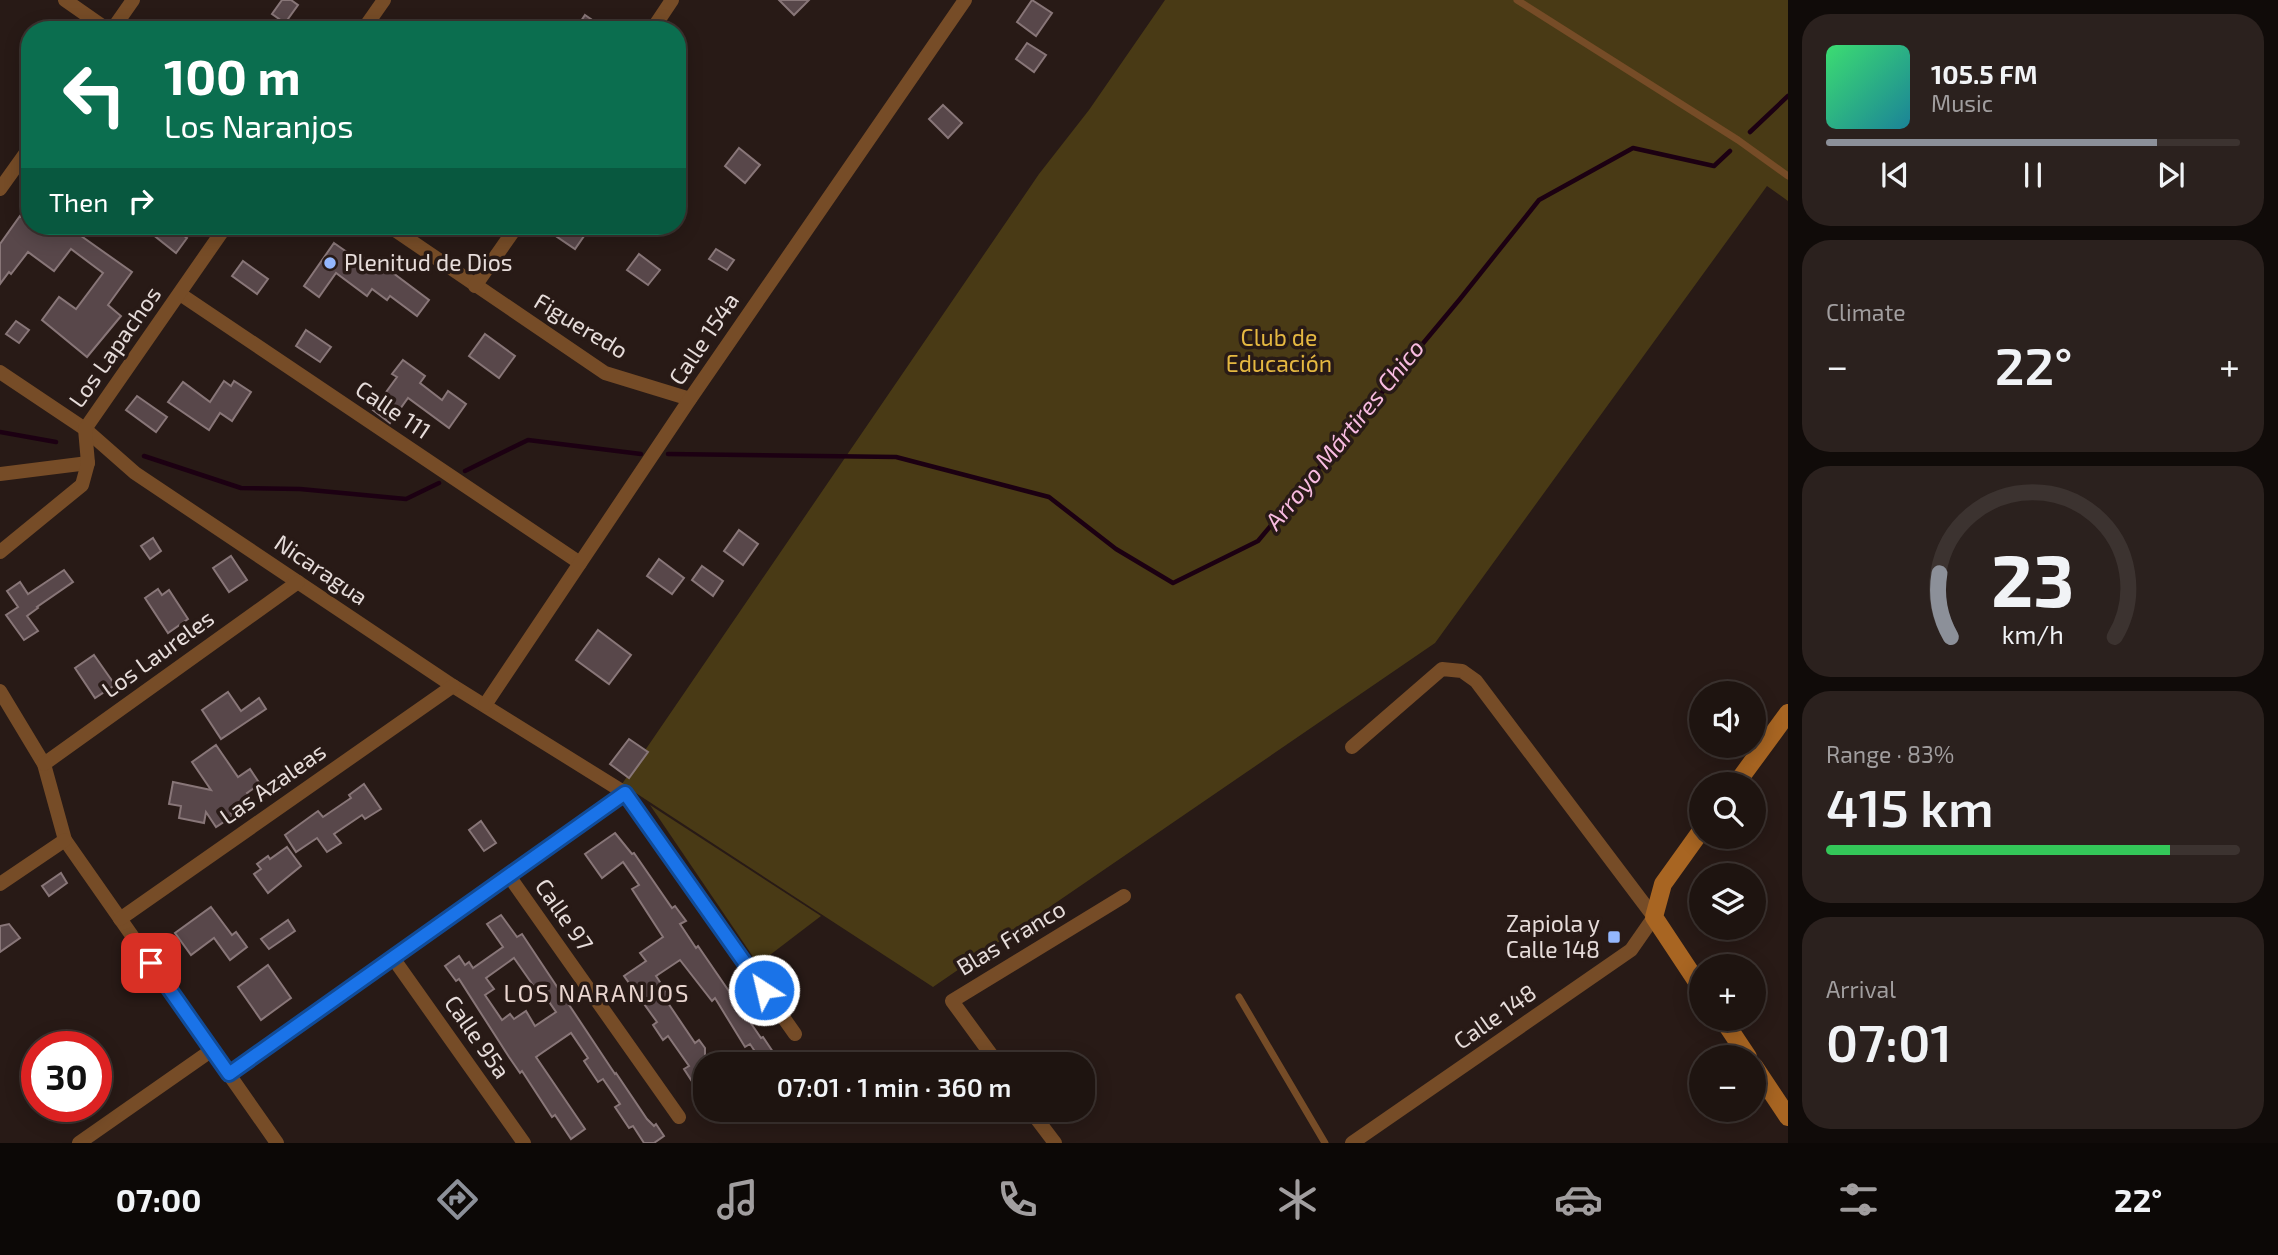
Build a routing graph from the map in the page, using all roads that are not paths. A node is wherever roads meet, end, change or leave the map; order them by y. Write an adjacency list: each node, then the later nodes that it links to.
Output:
1 (65, 0): 7 (street)
2 (133, 0): 8 (street)
3 (384, 0): 9 (street)
4 (673, 0): 10 (street)
5 (965, 0): 20 (street, Calle 154a)
6 (1517, 0): 12 (lane)
7 (96, 21)
8 (117, 21)
9 (369, 21)
10 (658, 21)
11 (21, 160): 13 (street)
12 (1788, 176)
13 (0, 189)
14 (220, 235): 18 (street, Los Lapachos)
15 (401, 235): 17 (street, Figueredo)
16 (511, 235): 17 (street)
17 (475, 286): 20 (street, Figueredo)
18 (180, 295): 21 (street, Los Lapachos); 25 (street, Calle 111)
19 (0, 372): 21 (street, Nicaragua)
20 (691, 399): 25 (street, Calle 154a)
21 (85, 429): 22 (street, Los Lapachos); 26 (street, Nicaragua)
22 (88, 463): 23 (street); 24 (street)
23 (0, 474)
24 (0, 552)
25 (580, 563): 29 (street, Calle 154a)
26 (298, 582): 27 (street, Nicaragua); 32 (street, Los Laureles)
27 (453, 686): 29 (street, Nicaragua); 41 (street, Las Azaleas)
28 (0, 691): 32 (street)
29 (485, 705): 34 (street, Nicaragua)
30 (1788, 713): 33 (street)
31 (1352, 747): 40 (street)
32 (44, 764): 35 (street)
33 (1745, 772)
34 (625, 793): 37 (street); 45 (street)
35 (65, 840): 38 (street); 41 (street)
36 (1689, 847): 40 (street)
37 (509, 876): 42 (street); 50 (street, Calle 97)
38 (0, 884)
39 (1124, 896): 47 (street, Blas Franco)
40 (1654, 918): 43 (street); 58 (street, Calle 148)
41 (120, 919): 46 (street)
42 (393, 958): 48 (street); 55 (street, Calle 95a)
43 (1689, 970)
44 (1239, 996): 57 (lane)
45 (795, 1034)
46 (212, 1050): 48 (street); 53 (street)
47 (989, 1052)
48 (229, 1074): 54 (street)
49 (1766, 1084): 51 (street)
50 (679, 1117)
51 (1788, 1117)
52 (1039, 1122): 56 (street)
53 (79, 1143)
54 (277, 1143)
55 (524, 1143)
56 (1055, 1143)
57 (1325, 1143)
58 (1352, 1143)

